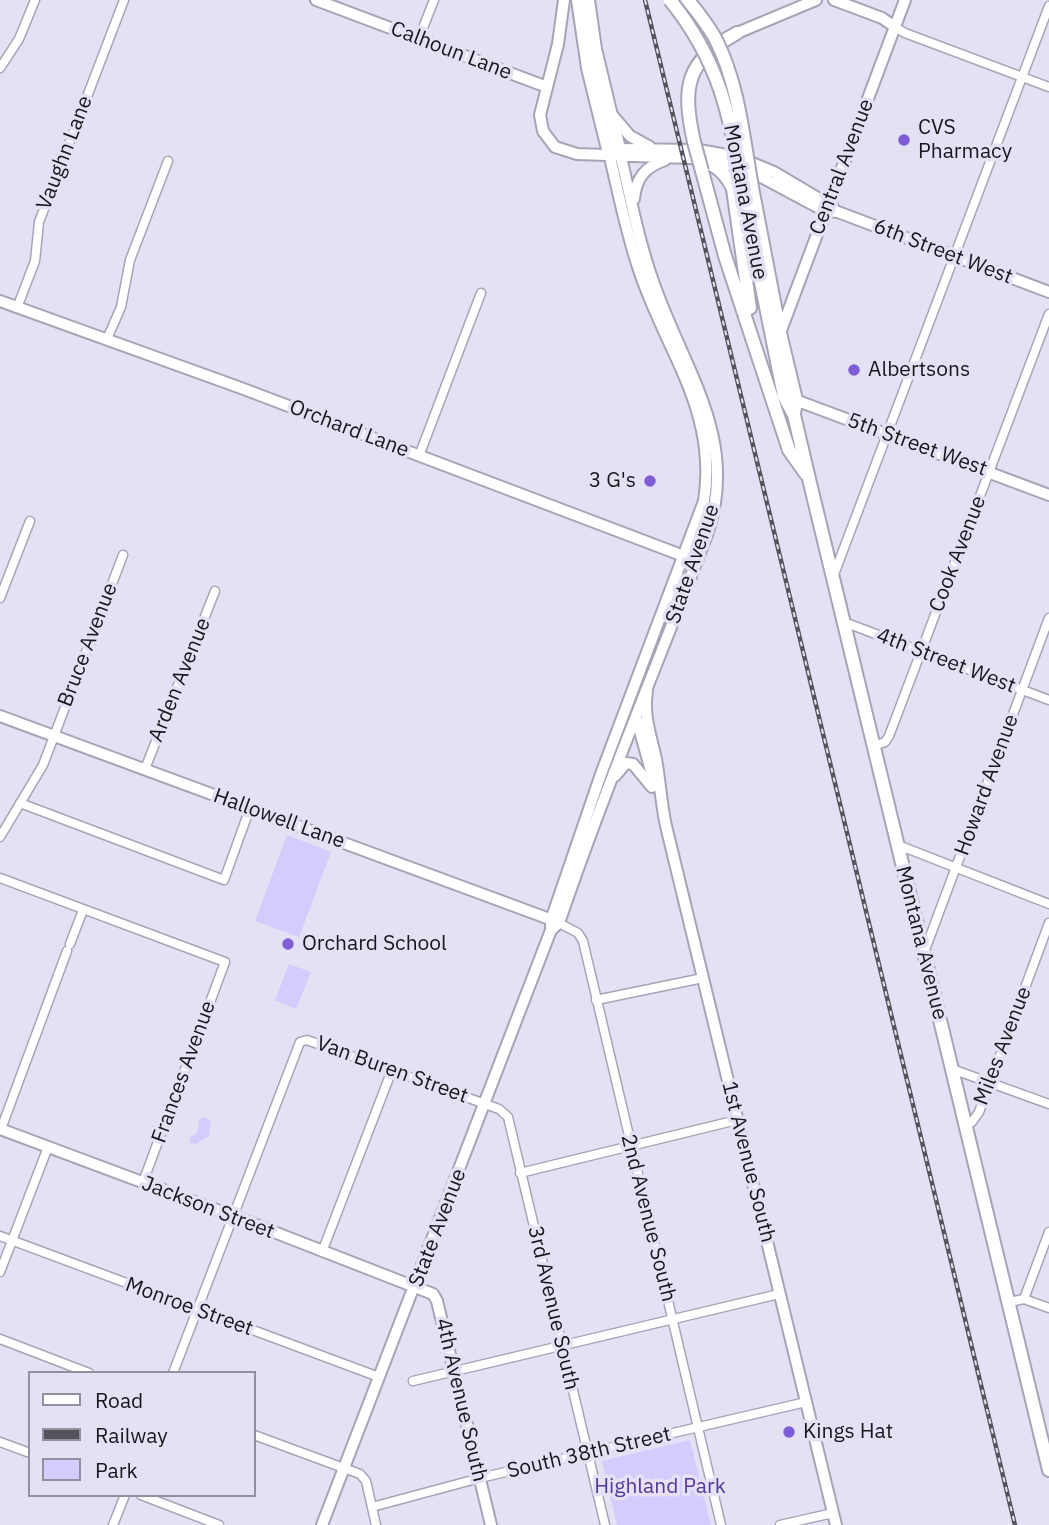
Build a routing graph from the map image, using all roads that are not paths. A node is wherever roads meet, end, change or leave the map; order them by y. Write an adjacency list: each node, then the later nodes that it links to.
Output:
1 (35, 0): 20 (street)
2 (124, 0): 37 (street, Vaughn Lane)
3 (316, 0): 14 (street, Calhoun Lane)
4 (434, 0): 19 (street)
5 (564, 0): 22 (street)
6 (578, 0): 26 (main road)
7 (588, 0): 24 (main road)
8 (670, 0): 30 (main road, Montana Avenue, bridge)
9 (688, 0): 30 (main road, Montana Avenue, bridge)
10 (794, 0): 16 (street)
11 (816, 0): 16 (street)
12 (834, 0): 17 (street)
13 (905, 0): 17 (street, Central Avenue)
14 (330, 2): 19 (street, Calhoun Lane)
15 (1049, 6): 21 (street)
16 (789, 11): 18 (street)
17 (895, 27): 21 (street); 31 (street, Central Avenue)
18 (737, 33): 29 (main road, bridge)
19 (419, 38): 22 (street, Calhoun Lane)
20 (0, 68)
21 (1022, 77): 23 (street); 33 (street)
22 (547, 87): 26 (street)
23 (1049, 87)
24 (609, 109): 25 (street); 26 (main road)
25 (660, 150): 26 (street, 6th Street West); 31 (street, 6th Street West)
26 (611, 153): 27 (street, 6th Street West); 32 (street, State Avenue); 50 (street, State Avenue)
27 (674, 158): 29 (street, 6th Street West); 32 (street)
28 (168, 161): 40 (street)
29 (702, 166): 31 (street, 6th Street West); 41 (main road); 41 (main road)
30 (751, 206): 39 (main road, Montana Avenue); 42 (main road, Montana Avenue)
31 (827, 207): 33 (street, 6th Street West); 39 (street, Central Avenue)
32 (634, 212): 51 (street, State Avenue)
33 (955, 256): 34 (street, 6th Street West); 43 (street)
34 (1049, 292)
35 (481, 293): 44 (street)
36 (0, 301): 37 (street, Orchard Lane)
37 (17, 308): 40 (street, Orchard Lane)
38 (1049, 314): 45 (street, Cook Avenue)
39 (780, 333): 42 (main road, Montana Avenue)
40 (107, 339): 44 (street, Orchard Lane)
41 (755, 342): 46 (main road)
42 (790, 398): 43 (street, 5th Street West); 46 (main road, Montana Avenue)
43 (888, 435): 45 (street, 5th Street West); 52 (street)
44 (419, 456): 50 (street, Orchard Lane)
45 (990, 472): 47 (street, 5th Street West); 58 (street, Cook Avenue)
46 (810, 483): 52 (main road, Montana Avenue)
47 (1049, 495)
48 (30, 521): 54 (street)
49 (123, 555): 64 (street, Bruce Avenue)
50 (684, 556): 51 (street, Orchard Lane); 56 (street, State Avenue)
51 (697, 561): 60 (street, State Avenue)
52 (833, 577): 57 (main road, Montana Avenue)
53 (215, 591): 66 (street, Arden Avenue)
54 (0, 598)
55 (1049, 618): 59 (street, Howard Avenue)
56 (660, 620): 63 (street, 1st Avenue South); 78 (street, State Avenue)
57 (844, 622): 58 (street, 4th Street West); 65 (main road, Montana Avenue)
58 (921, 652): 59 (street, 4th Street West); 65 (street, Cook Avenue)
59 (1022, 689): 61 (street, 4th Street West); 73 (street, Howard Avenue)
60 (646, 692): 63 (street, State Avenue); 68 (street, 1st Avenue South)
61 (1049, 699)
62 (0, 716): 64 (street, Hallowell Lane)
63 (636, 717): 67 (street, State Avenue); 68 (street, 1st Avenue South)
64 (53, 735): 66 (street, Hallowell Lane); 69 (street, Bruce Avenue)
65 (874, 746): 72 (main road, Montana Avenue)
66 (145, 769): 70 (street, Hallowell Lane)
67 (606, 789): 68 (street); 78 (street, State Avenue)
68 (660, 798): 80 (street, 1st Avenue South)
69 (20, 803): 70 (street); 71 (street, Bruce Avenue)
70 (250, 808): 78 (street, Hallowell Lane)
71 (0, 837)
72 (898, 845): 73 (street); 79 (main road, Montana Avenue)
73 (956, 869): 75 (street); 79 (street, Howard Avenue)
74 (0, 878): 76 (street)
75 (1049, 904)
76 (83, 910): 89 (street); 93 (street, Frances Avenue)
77 (1049, 923): 84 (street, Miles Avenue)
78 (554, 924): 81 (street, 2nd Avenue South); 85 (street, State Avenue)
79 (923, 952): 82 (main road, Montana Avenue)
80 (703, 978): 81 (street); 87 (street, 1st Avenue South)
81 (596, 1000): 90 (street, 2nd Avenue South)
82 (951, 1069): 84 (street); 88 (main road, Montana Avenue)
83 (392, 1070): 85 (street, Van Buren Street); 94 (street, Van Buren Street); 98 (street)
84 (990, 1083): 86 (street); 88 (street, Miles Avenue)
85 (485, 1104): 92 (street, 3rd Avenue South); 100 (street, State Avenue)
86 (1049, 1104)
87 (737, 1120): 90 (street); 101 (street, 1st Avenue South)
88 (965, 1125): 103 (main road, Montana Avenue)
89 (1, 1129): 91 (street, Jackson Street)
90 (631, 1145): 92 (street); 106 (street, 2nd Avenue South)
91 (48, 1147): 93 (street, Jackson Street); 97 (street)
92 (520, 1173): 108 (street, 3rd Avenue South)
93 (143, 1182): 94 (street, Jackson Street)
94 (233, 1216): 98 (street, Jackson Street); 105 (street)
95 (1049, 1232): 102 (street)
96 (0, 1236): 97 (street, Monroe Street)
97 (12, 1240): 99 (street); 105 (street, Monroe Street)
98 (322, 1252): 100 (street, Jackson Street)
99 (0, 1272)
100 (416, 1286): 111 (street, 4th Avenue South); 112 (street, State Avenue)
101 (779, 1294): 106 (street); 114 (street, 1st Avenue South)
102 (1024, 1299): 103 (street); 104 (street)
103 (1009, 1302): 121 (main road, Montana Avenue)
104 (1049, 1308)
105 (198, 1310): 110 (street); 112 (street, Monroe Street)
106 (673, 1319): 108 (street); 115 (street, 2nd Avenue South)
107 (0, 1339): 109 (street)
108 (561, 1345): 111 (street); 119 (street, 3rd Avenue South)
109 (84, 1371)
110 (174, 1371)
111 (454, 1371): 113 (street); 122 (street, 4th Avenue South)
112 (379, 1377): 120 (street, State Avenue)
113 (413, 1381)
114 (806, 1402): 115 (street, South 38th Street); 126 (street, 1st Avenue South)
115 (699, 1427): 119 (street, South 38th Street); 133 (street, 2nd Avenue South)
116 (256, 1436): 120 (street)
117 (0, 1442): 118 (street)
118 (28, 1452)
119 (588, 1455): 122 (street, South 38th Street); 132 (street, 3rd Avenue South)
120 (344, 1469): 125 (street); 129 (street, State Avenue)
121 (1049, 1470)
122 (480, 1478): 125 (street, South 38th Street); 131 (street, 4th Avenue South)
123 (124, 1497): 127 (street)
124 (146, 1497): 128 (street)
125 (372, 1507): 130 (street)
126 (833, 1513): 134 (street); 135 (street, 1st Avenue South)
127 (113, 1525)
128 (219, 1525)
129 (322, 1525)
130 (376, 1525)
131 (491, 1525)
132 (605, 1525)
133 (720, 1525)
134 (780, 1525)
135 (836, 1525)

